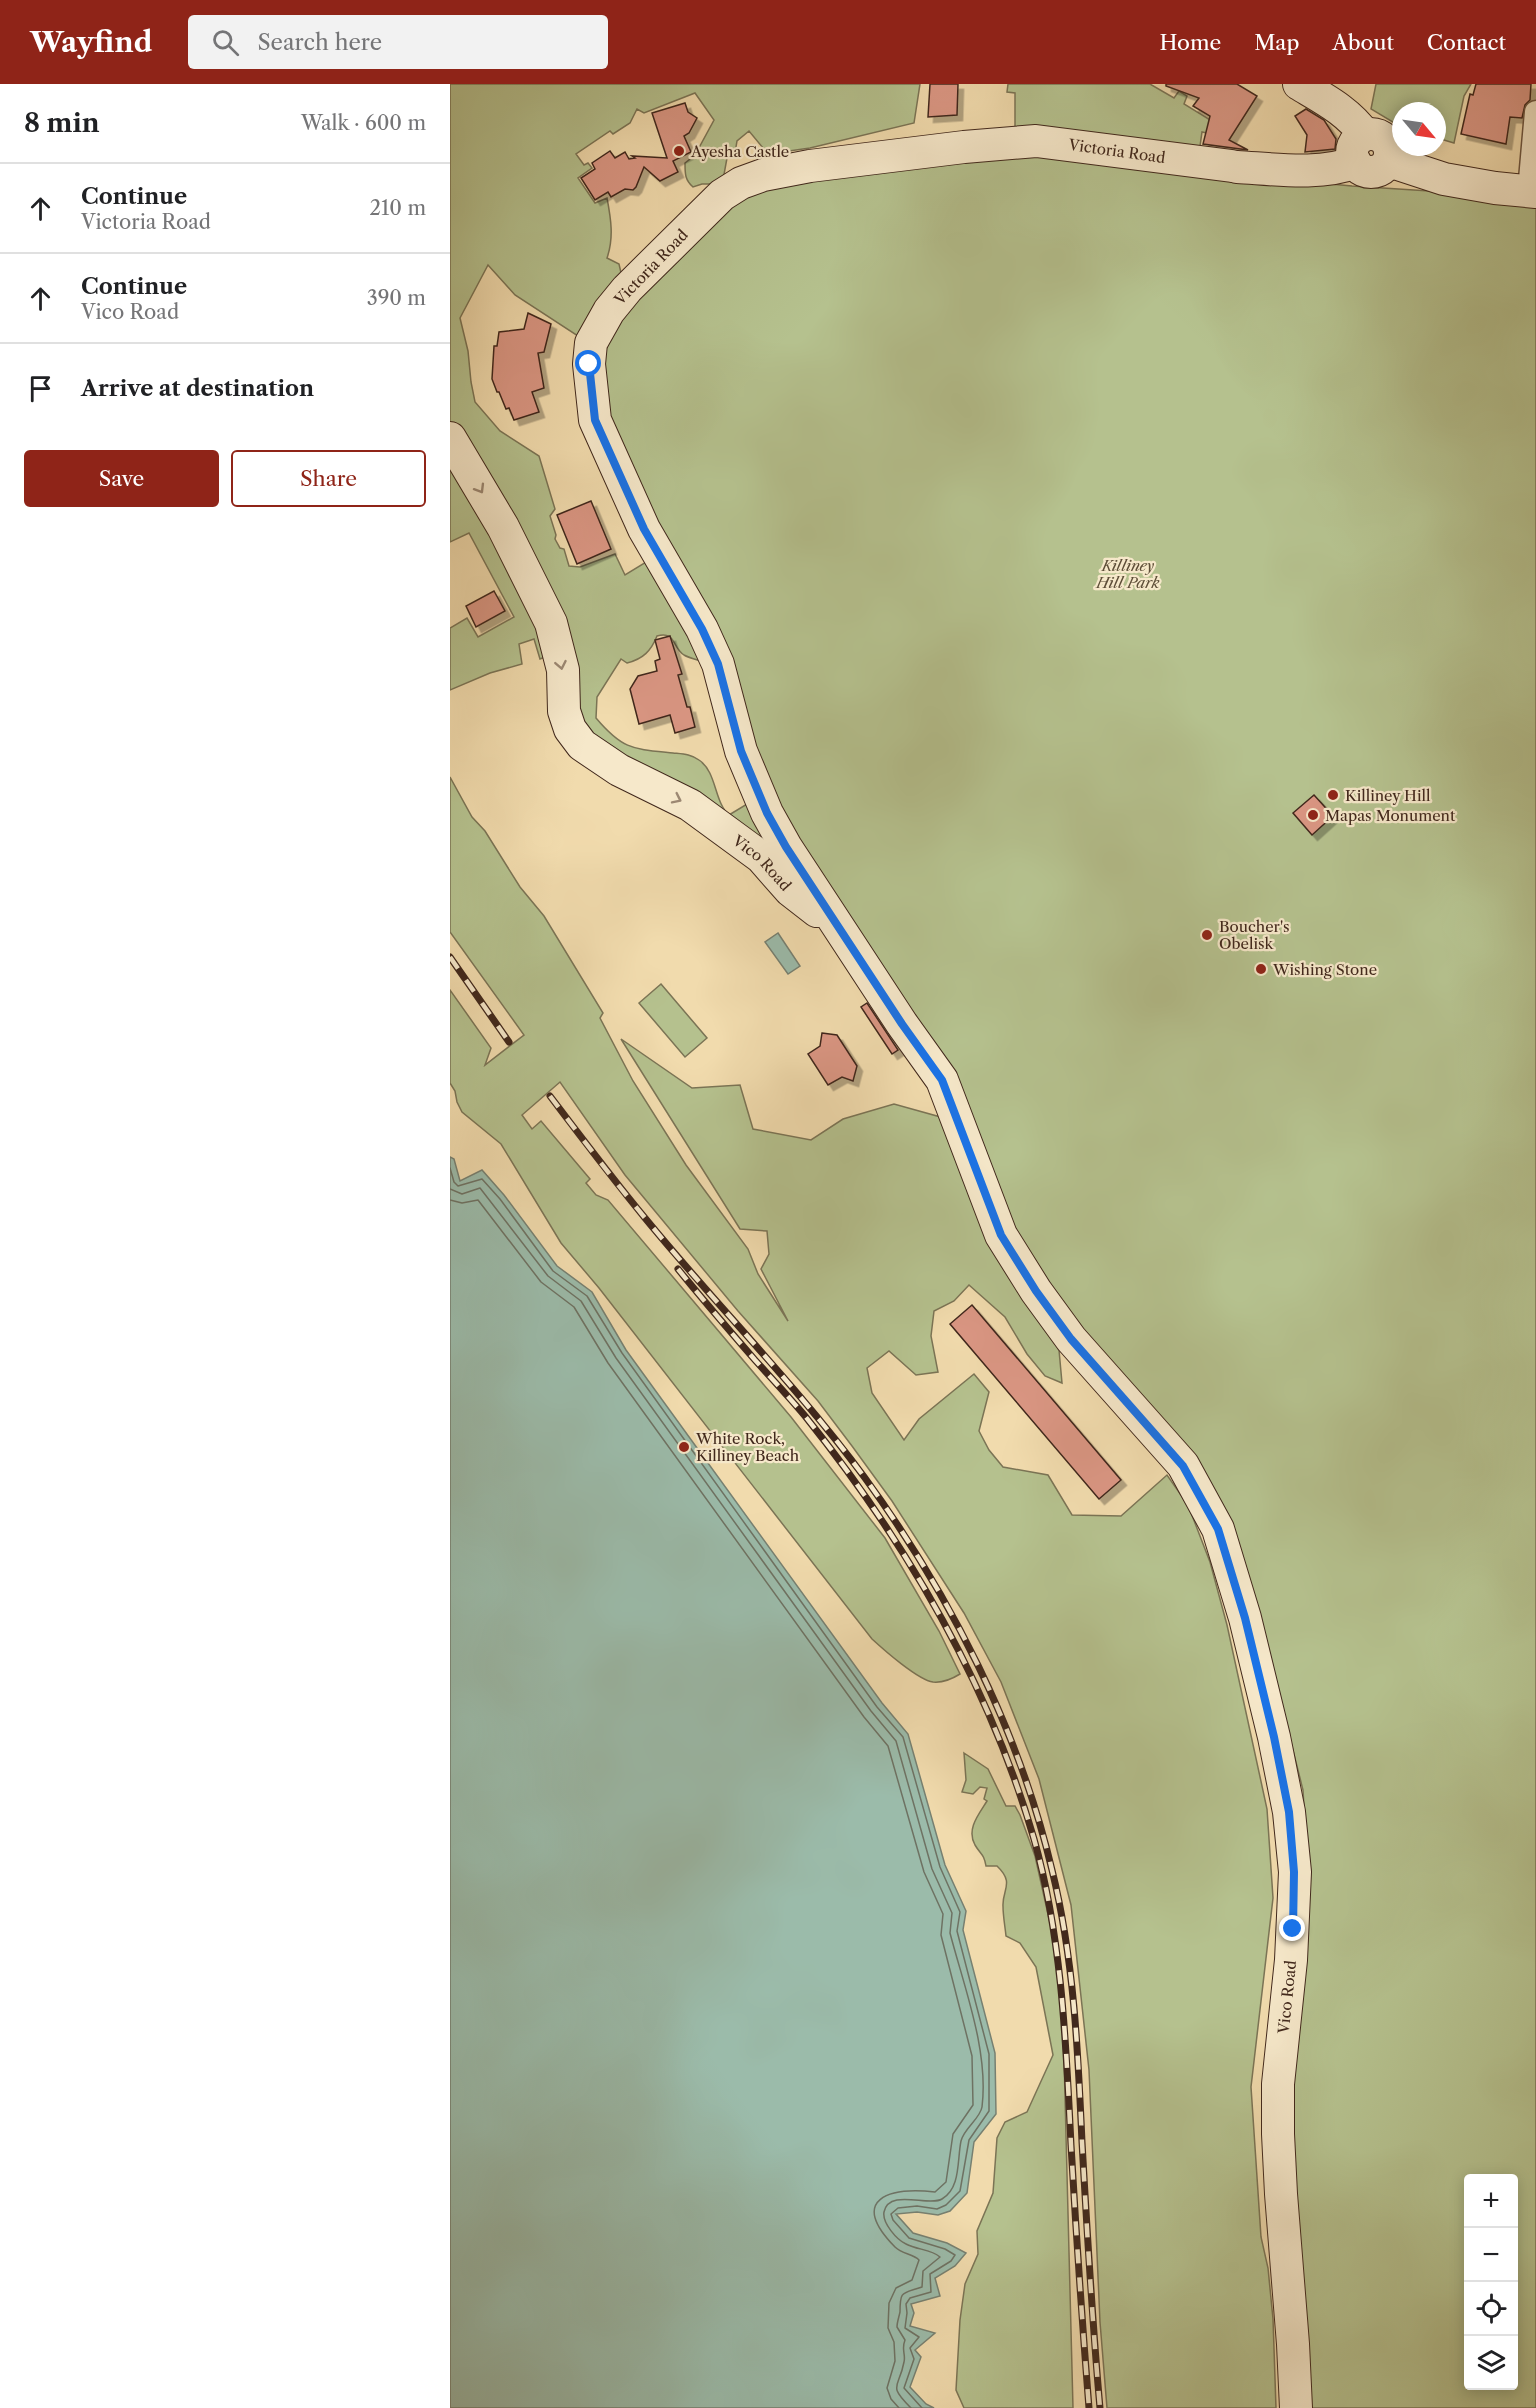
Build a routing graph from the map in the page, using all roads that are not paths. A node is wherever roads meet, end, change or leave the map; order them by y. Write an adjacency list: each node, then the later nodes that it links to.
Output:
1 (1299, 84): 3 (main road)
2 (1536, 112): 4 (street)
3 (1360, 149): 4 (main road); 6 (main road, Victoria Road)
4 (1532, 191)
5 (450, 438): 6 (main road, Vico Road, one-way to 6)
6 (832, 916): 7 (main road, Vico Road)
7 (1296, 2408)

